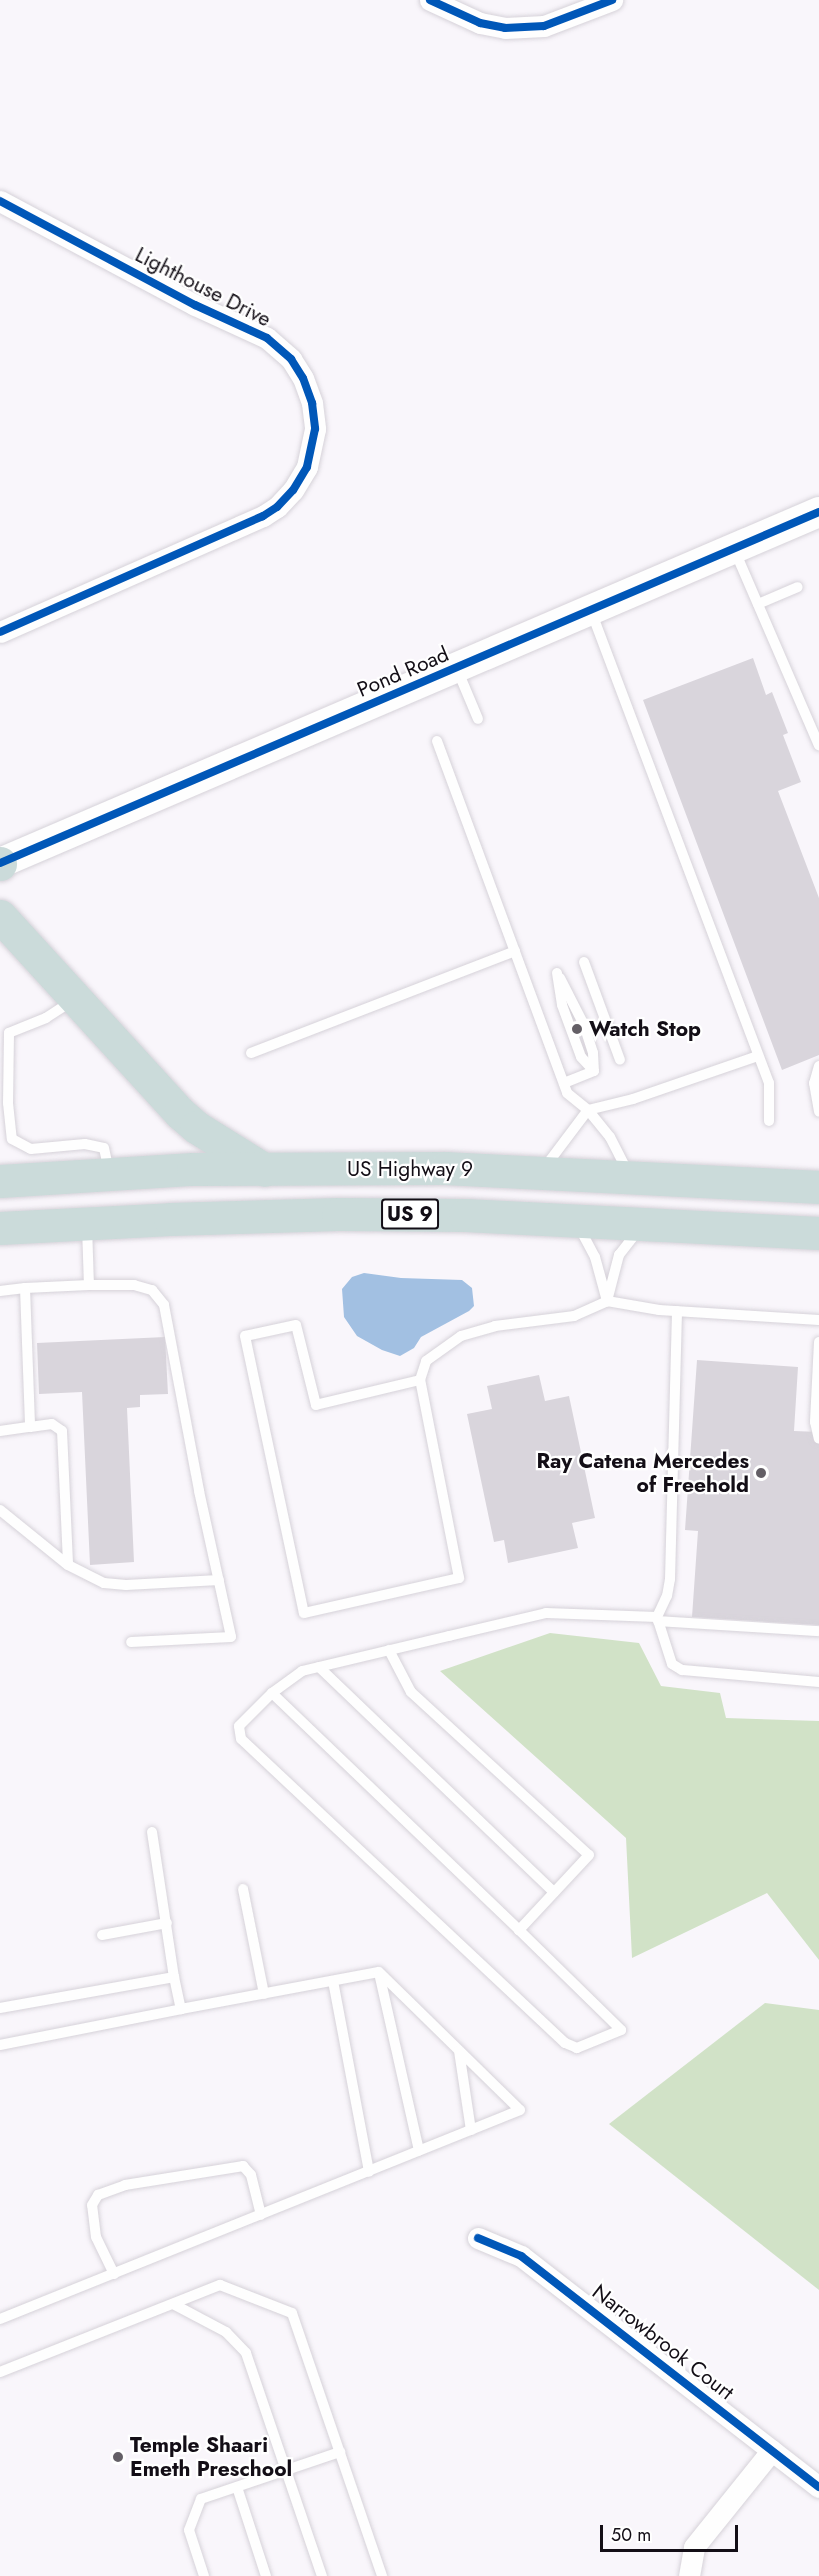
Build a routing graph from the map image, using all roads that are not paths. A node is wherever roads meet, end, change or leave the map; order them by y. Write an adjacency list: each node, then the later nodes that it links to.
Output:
1 (430, 0): 2 (street)
2 (612, 0)
3 (0, 201): 9 (street, Lighthouse Drive)
4 (819, 512): 5 (street, Pond Road)
5 (734, 549): 7 (lane); 8 (street, Pond Road)
6 (798, 586): 7 (lane)
7 (758, 604): 13 (lane)
8 (591, 610): 10 (street, Pond Road); 20 (lane)
9 (0, 632)
10 (457, 668): 11 (lane); 14 (street, Pond Road)
11 (478, 719)
12 (437, 741): 16 (lane)
13 (819, 745)
14 (0, 864)
15 (0, 916): 18 (highway)
16 (515, 951): 19 (lane); 24 (lane)
17 (584, 962): 21 (lane)
18 (75, 999): 28 (lane); 29 (highway)
19 (251, 1053)
20 (758, 1056): 25 (lane); 27 (lane)
21 (620, 1060)
22 (819, 1066): 26 (lane)
23 (594, 1071): 23 (lane); 24 (lane)
24 (564, 1083): 25 (lane)
25 (588, 1110): 30 (lane); 31 (lane)
26 (819, 1112)
27 (769, 1121)
28 (32, 1164): 29 (highway, US Highway 9 / US 9); 32 (highway, US Highway 9 / US 9)
29 (265, 1170): 30 (highway, US Highway 9 / US 9)
30 (541, 1171): 31 (highway, US Highway 9 / US 9)
31 (630, 1175): 33 (highway, US Highway 9 / US 9)
32 (0, 1181)
33 (819, 1187)
34 (575, 1219): 35 (highway, US 9); 36 (highway, US 9); 42 (lane)
35 (86, 1223): 37 (highway, US 9); 39 (lane)
36 (643, 1223): 38 (highway, US 9); 42 (lane)
37 (0, 1228)
38 (819, 1233)
39 (89, 1285): 40 (lane); 52 (lane)
40 (25, 1288): 41 (lane); 47 (lane)
41 (0, 1291)
42 (607, 1301): 43 (lane); 46 (lane)
43 (677, 1311): 44 (lane); 53 (lane)
44 (819, 1320)
45 (819, 1342): 49 (lane)
46 (420, 1380): 46 (lane)
47 (30, 1427): 48 (lane); 51 (lane)
48 (0, 1431)
49 (819, 1439)
50 (0, 1510): 51 (lane)
51 (68, 1565): 52 (lane)
52 (219, 1581): 55 (lane)
53 (658, 1619): 54 (lane); 56 (lane); 58 (lane)
54 (819, 1631)
55 (131, 1642)
56 (389, 1650): 57 (lane); 62 (lane)
57 (319, 1667): 59 (lane); 62 (lane)
58 (819, 1682)
59 (272, 1693): 64 (lane); 64 (lane)
60 (152, 1832): 63 (lane)
61 (243, 1889): 69 (lane)
62 (554, 1892): 64 (lane)
63 (167, 1923): 65 (lane); 67 (lane)
64 (519, 1930)
65 (102, 1935)
66 (379, 1972): 68 (lane); 73 (lane); 75 (lane)
67 (174, 1977): 70 (lane); 71 (lane)
68 (333, 1981): 69 (lane); 76 (lane)
69 (264, 1994): 71 (lane)
70 (0, 2008)
71 (181, 2009): 72 (lane)
72 (0, 2045)
73 (459, 2050): 74 (lane); 74 (lane)
74 (471, 2130): 75 (lane)
75 (419, 2151): 76 (lane)
76 (369, 2172): 77 (lane)
77 (261, 2216): 79 (lane); 79 (lane)
78 (478, 2238): 83 (street, Narrowbrook Court)
79 (114, 2274): 81 (lane)
80 (175, 2305): 82 (lane); 84 (lane); 85 (lane)
81 (0, 2319)
82 (0, 2372)
83 (772, 2450): 87 (street, Narrowbrook Court); 92 (street)
84 (340, 2452): 85 (lane); 91 (lane)
85 (285, 2470): 86 (lane); 90 (lane)
86 (237, 2487): 88 (lane); 89 (lane)
87 (819, 2487)
88 (204, 2576)
89 (266, 2576)
90 (322, 2576)
91 (382, 2576)
92 (689, 2576)

